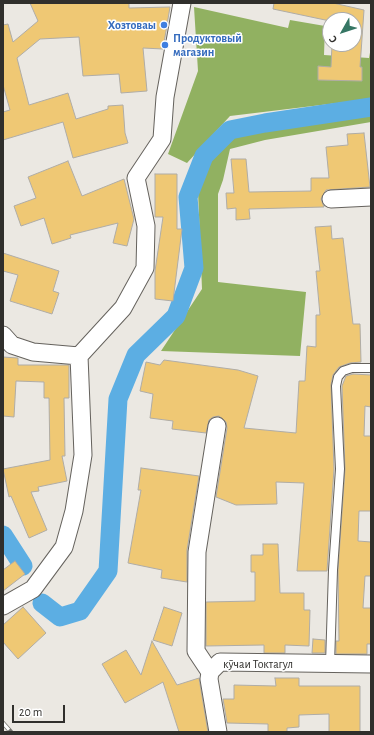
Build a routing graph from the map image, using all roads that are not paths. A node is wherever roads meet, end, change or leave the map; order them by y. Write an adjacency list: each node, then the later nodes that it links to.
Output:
1 (182, 3): 5 (street)
2 (371, 197): 3 (street)
3 (331, 199)
4 (3, 335): 5 (street)
5 (79, 356): 8 (street)
6 (371, 368): 9 (lane)
7 (217, 426): 11 (street)
8 (3, 606)
9 (330, 664): 10 (street, кӯчаи Токтагул); 11 (street, кӯчаи Токтагул)
10 (371, 664)
11 (210, 672): 12 (street, кӯчаи Токтагул)
12 (218, 732)

